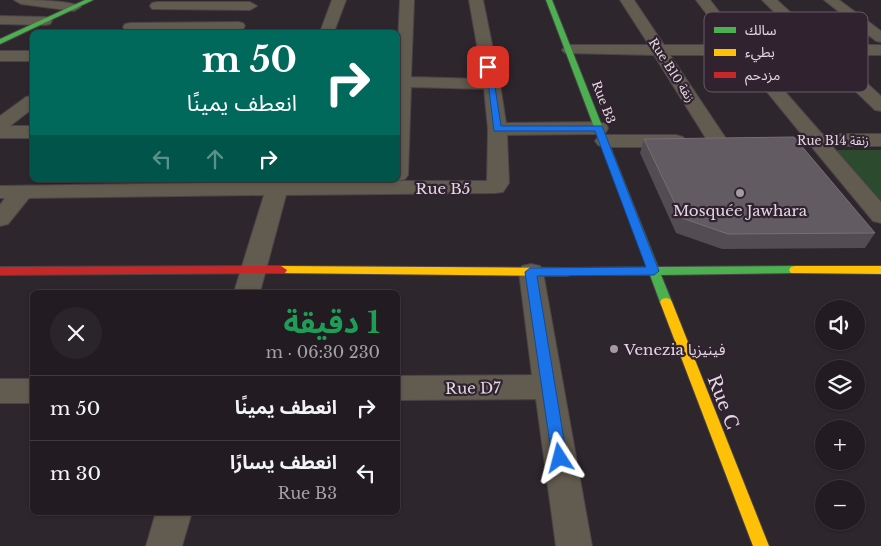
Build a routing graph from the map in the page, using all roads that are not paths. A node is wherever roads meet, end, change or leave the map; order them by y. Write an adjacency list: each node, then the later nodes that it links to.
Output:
1 (21, 0): 13 (street)
2 (90, 0): 13 (main road)
3 (339, 0): 22 (street)
4 (408, 0): 32 (street)
5 (476, 0): 33 (street)
6 (549, 0): 25 (main road, Rue B3)
7 (627, 0): 29 (street, Rue B10 زنقة)
8 (703, 0): 14 (street)
9 (769, 0): 15 (street)
10 (831, 0): 16 (street)
11 (161, 3): 12 (street); 21 (street)
12 (253, 3): 20 (street)
13 (66, 4): 18 (main road)
14 (712, 12)
15 (781, 12)
16 (847, 12)
17 (0, 20): 18 (street)
18 (45, 21): 24 (main road)
19 (868, 28): 23 (street)
20 (236, 29): 21 (street)
21 (126, 30)
22 (328, 30)
23 (881, 38)
24 (0, 42)
25 (570, 50): 29 (street); 43 (main road, Rue B3)
26 (704, 50): 29 (street)
27 (868, 50): 28 (street)
28 (881, 50)
29 (660, 51): 43 (street, Rue B10 زنقة)
30 (0, 56): 31 (street)
31 (30, 56)
32 (401, 76): 33 (street); 37 (street)
33 (492, 84): 40 (street)
34 (777, 92): 45 (street)
35 (866, 92): 38 (street)
36 (30, 102): 39 (street)
37 (400, 102)
38 (881, 106)
39 (0, 125)
40 (497, 129): 43 (street); 47 (street, Rue B5)
41 (0, 132): 42 (street)
42 (30, 132)
43 (602, 135): 57 (main road, Rue B3)
44 (789, 140): 45 (street, Rue B14 زنقة)
45 (819, 140): 46 (street, Rue B14 زنقة); 53 (street)
46 (881, 140)
47 (400, 181)
48 (367, 182): 50 (street, Rue B5)
49 (139, 185): 50 (street, Rue B5); 52 (street, Rue B5)
50 (278, 185): 59 (street)
51 (0, 192): 52 (street, Rue B5)
52 (22, 192): 54 (street)
53 (881, 216)
54 (0, 218)
55 (881, 270): 57 (main road)
56 (0, 271): 59 (main road)
57 (654, 271): 58 (main road); 67 (main road, Rue C)
58 (530, 272): 59 (main road); 60 (street)
59 (251, 281)
60 (548, 387): 61 (street, Rue D7); 66 (street)
61 (400, 388)
62 (0, 391): 63 (street)
63 (30, 391)
64 (173, 515): 65 (street)
65 (164, 546)
66 (574, 546)
67 (761, 546)

